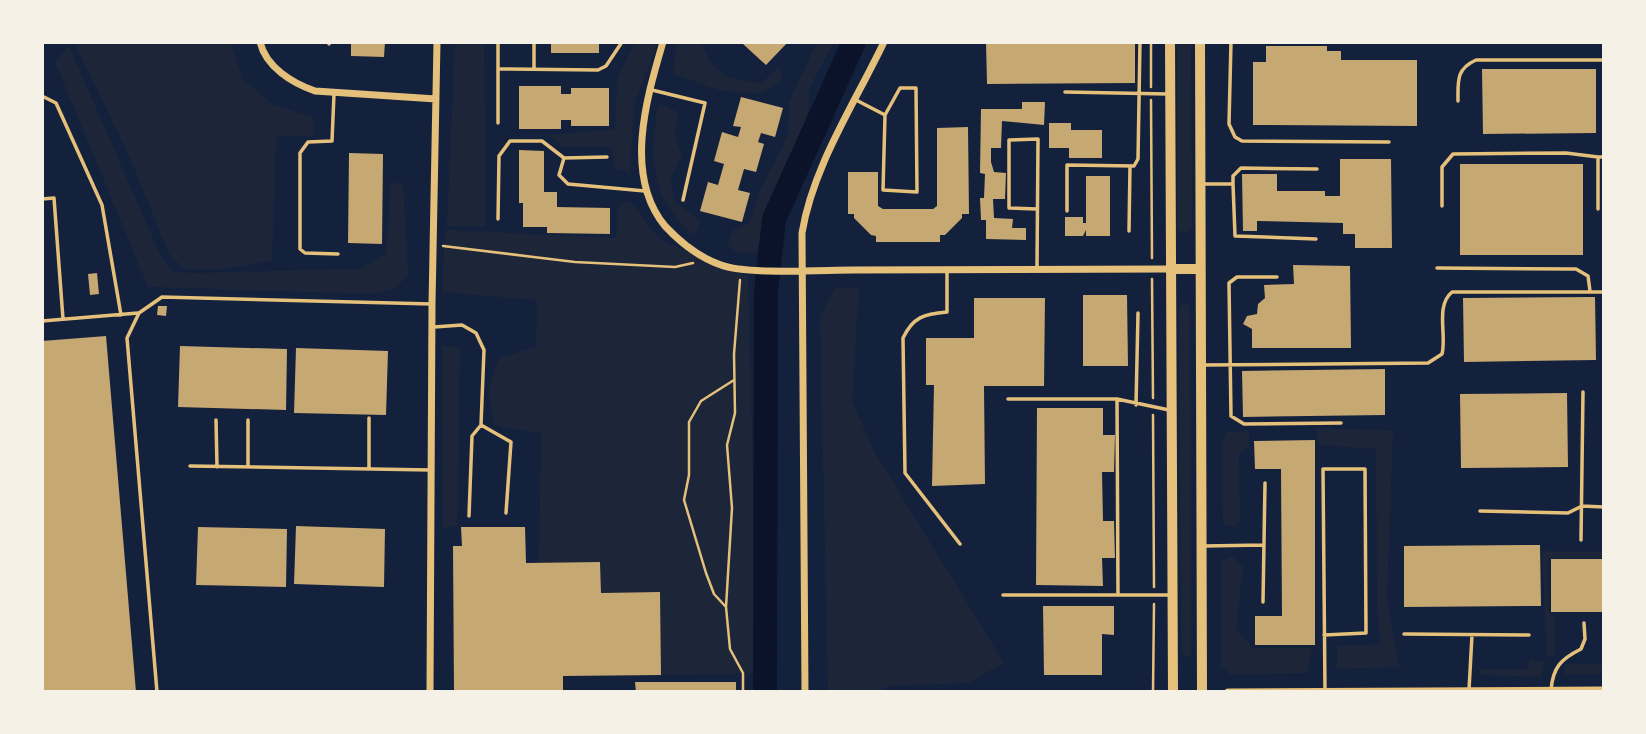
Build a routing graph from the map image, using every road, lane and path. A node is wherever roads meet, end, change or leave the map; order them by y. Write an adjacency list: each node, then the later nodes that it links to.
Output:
1 (260, 42): 17 (street)
2 (437, 42): 23 (street)
3 (498, 42): 14 (lane)
4 (534, 42): 15 (lane)
5 (622, 42): 15 (lane)
6 (663, 42): 16 (street)
7 (884, 42): 24 (street)
8 (1140, 42): 19 (lane)
9 (1151, 42): 20 (path)
10 (1170, 42): 21 (street)
11 (1200, 42): 35 (street)
12 (1231, 42): 28 (lane)
13 (1604, 60): 25 (lane)
14 (498, 69): 15 (lane); 27 (lane)
15 (534, 69)
16 (650, 89): 37 (street); 39 (lane)
17 (334, 92): 23 (street); 48 (lane)
18 (1065, 92): 19 (lane)
19 (1139, 93): 20 (lane); 33 (lane)
20 (1151, 93): 21 (lane); 53 (path)
21 (1170, 94): 54 (street)
22 (42, 96): 64 (lane)
23 (436, 99): 47 (street)
24 (856, 100): 26 (lane); 56 (street)
25 (1458, 101)
26 (885, 115): 26 (lane)
27 (498, 123)
28 (1389, 142)
29 (1598, 157): 30 (lane); 40 (lane); 42 (lane)
30 (1604, 157)
31 (564, 158): 32 (lane); 37 (lane); 44 (lane)
32 (607, 158)
33 (1130, 166): 43 (lane); 45 (lane)
34 (1317, 169): 36 (lane)
35 (1199, 183): 36 (lane); 55 (street)
36 (1233, 184): 46 (lane)
37 (648, 191): 49 (street)
38 (42, 199): 65 (lane)
39 (683, 200)
40 (1442, 206)
41 (1037, 209): 41 (lane); 52 (lane)
42 (1598, 209)
43 (1067, 211)
44 (498, 219)
45 (1129, 232)
46 (1316, 239)
47 (433, 245): 49 (path); 61 (street)
48 (338, 254)
49 (710, 260): 51 (street)
50 (1437, 268): 59 (lane)
51 (745, 269): 56 (street); 70 (path)
52 (1037, 269): 53 (street); 57 (street)
53 (1152, 269): 54 (street); 75 (path)
54 (1172, 269): 55 (street); 76 (street)
55 (1199, 269): 68 (street)
56 (801, 270): 57 (street); 116 (street)
57 (947, 270): 94 (lane)
58 (1277, 277): 69 (lane)
59 (1590, 291): 60 (lane); 69 (lane)
60 (1604, 292)
61 (432, 304): 62 (lane); 67 (street)
62 (139, 313): 64 (lane); 113 (lane)
63 (1138, 313): 74 (lane)
64 (121, 314): 65 (lane)
65 (63, 320): 66 (lane)
66 (42, 321)
67 (432, 328): 81 (lane); 86 (street)
68 (1199, 365): 69 (lane); 96 (street)
69 (1229, 365): 80 (lane)
70 (734, 380): 102 (path); 102 (path)
71 (1583, 392): 88 (lane)
72 (1008, 398): 73 (lane)
73 (1117, 399): 74 (lane); 98 (lane)
74 (1136, 405): 75 (lane)
75 (1153, 409): 76 (lane); 99 (path)
76 (1171, 410): 100 (street)
77 (369, 418): 85 (lane)
78 (247, 419): 84 (lane)
79 (216, 420): 83 (lane)
80 (1341, 423)
81 (481, 425): 91 (lane); 92 (lane)
82 (190, 466): 83 (lane)
83 (217, 467): 84 (lane)
84 (248, 467): 85 (lane)
85 (369, 469): 86 (lane)
86 (431, 470): 114 (street)
87 (1265, 483): 95 (lane)
88 (1582, 506): 89 (lane); 90 (lane); 93 (lane)
89 (1604, 507)
90 (1480, 511)
91 (506, 513)
92 (468, 516)
93 (1581, 540)
94 (960, 544)
95 (1264, 545): 96 (lane); 101 (lane)
96 (1201, 546): 119 (street)
97 (1003, 595): 98 (lane)
98 (1118, 595): 99 (lane)
99 (1154, 595): 100 (lane); 117 (path)
100 (1172, 595): 118 (street)
101 (1264, 602)
102 (726, 607): 115 (path)
103 (1584, 623): 109 (lane)
104 (1404, 634): 106 (lane)
105 (1324, 635): 105 (lane); 111 (lane)
106 (1472, 635): 107 (lane); 108 (lane)
107 (1529, 635)
108 (1469, 690): 109 (street); 112 (street)
109 (1551, 690): 110 (street)
110 (1604, 690)
111 (1325, 691): 112 (street); 120 (street)
112 (1390, 691)
113 (157, 692)
114 (430, 692)
115 (743, 692)
116 (805, 692)
117 (1153, 692)
118 (1172, 692)
119 (1202, 692)
120 (1228, 692)

